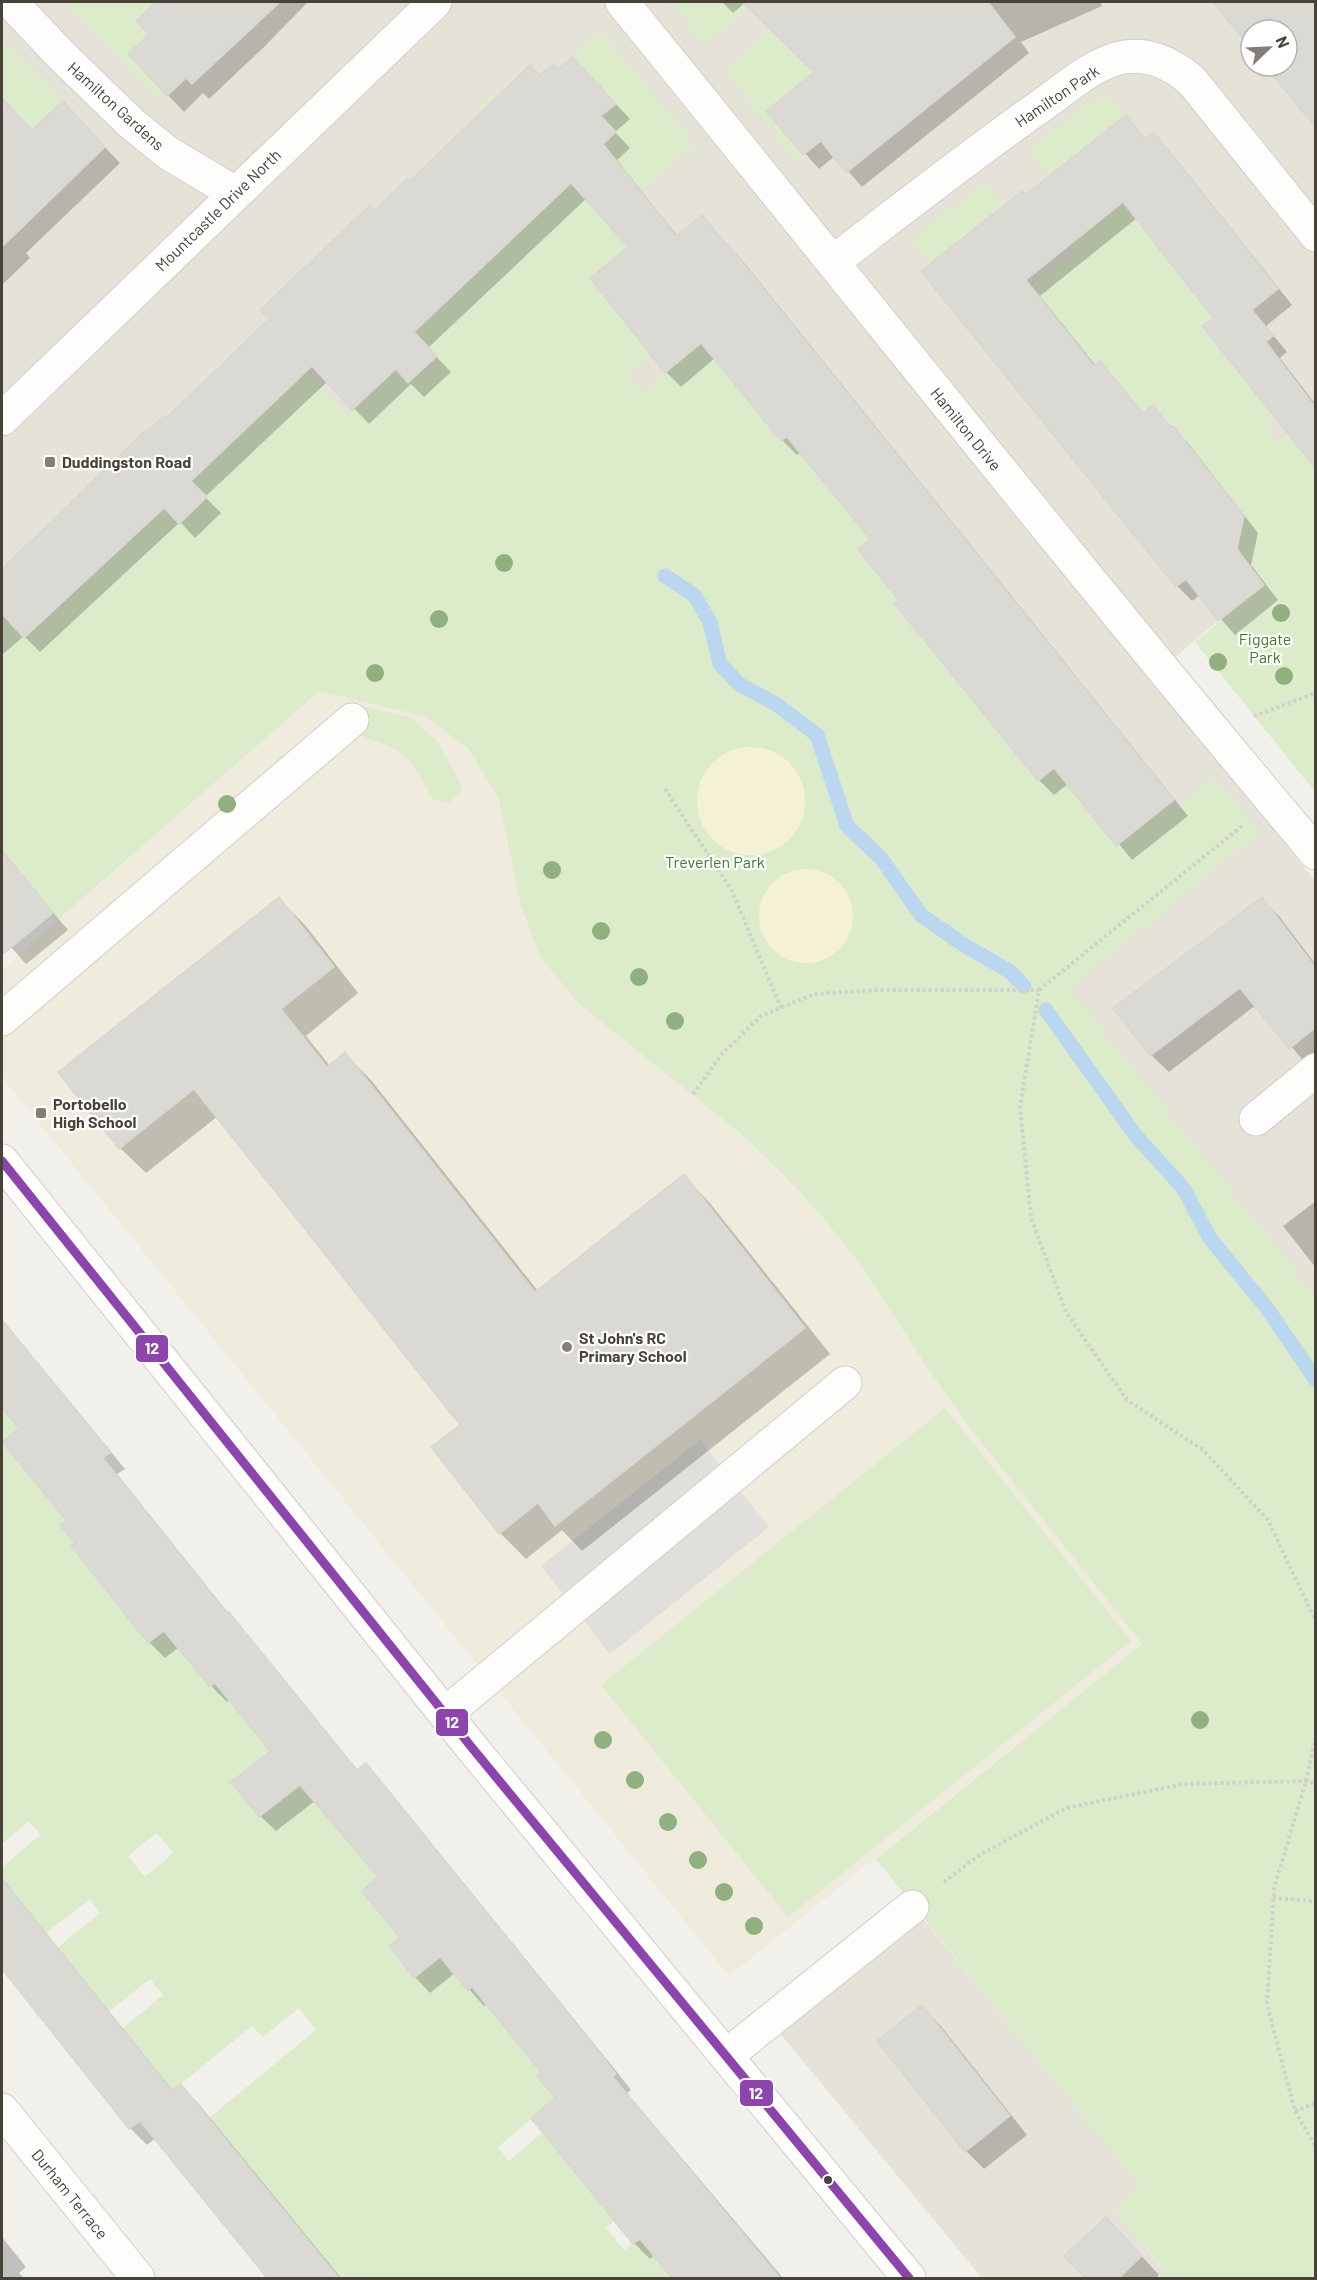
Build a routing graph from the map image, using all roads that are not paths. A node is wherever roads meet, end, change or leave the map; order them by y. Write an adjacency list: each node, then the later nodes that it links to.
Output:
1 (11, 2): 4 (street, Hamilton Gardens)
2 (435, 2): 4 (street, Mountcastle Drive North)
3 (622, 2): 6 (street, Hamilton Drive)
4 (235, 193): 7 (street, Mountcastle Drive North)
5 (1316, 235): 6 (street, Hamilton Park)
6 (833, 261): 9 (street, Hamilton Drive)
7 (2, 419)
8 (352, 720): 10 (street)
9 (1316, 853)
10 (2, 1019)
11 (1316, 1070): 12 (street)
12 (1256, 1119)
13 (2, 1161): 15 (street)
14 (845, 1383): 15 (street)
15 (445, 1714): 17 (street)
16 (912, 1907): 17 (street)
17 (726, 2056): 20 (street)
18 (2, 2110): 19 (street, Durham Terrace)
19 (138, 2278)
20 (909, 2278)

